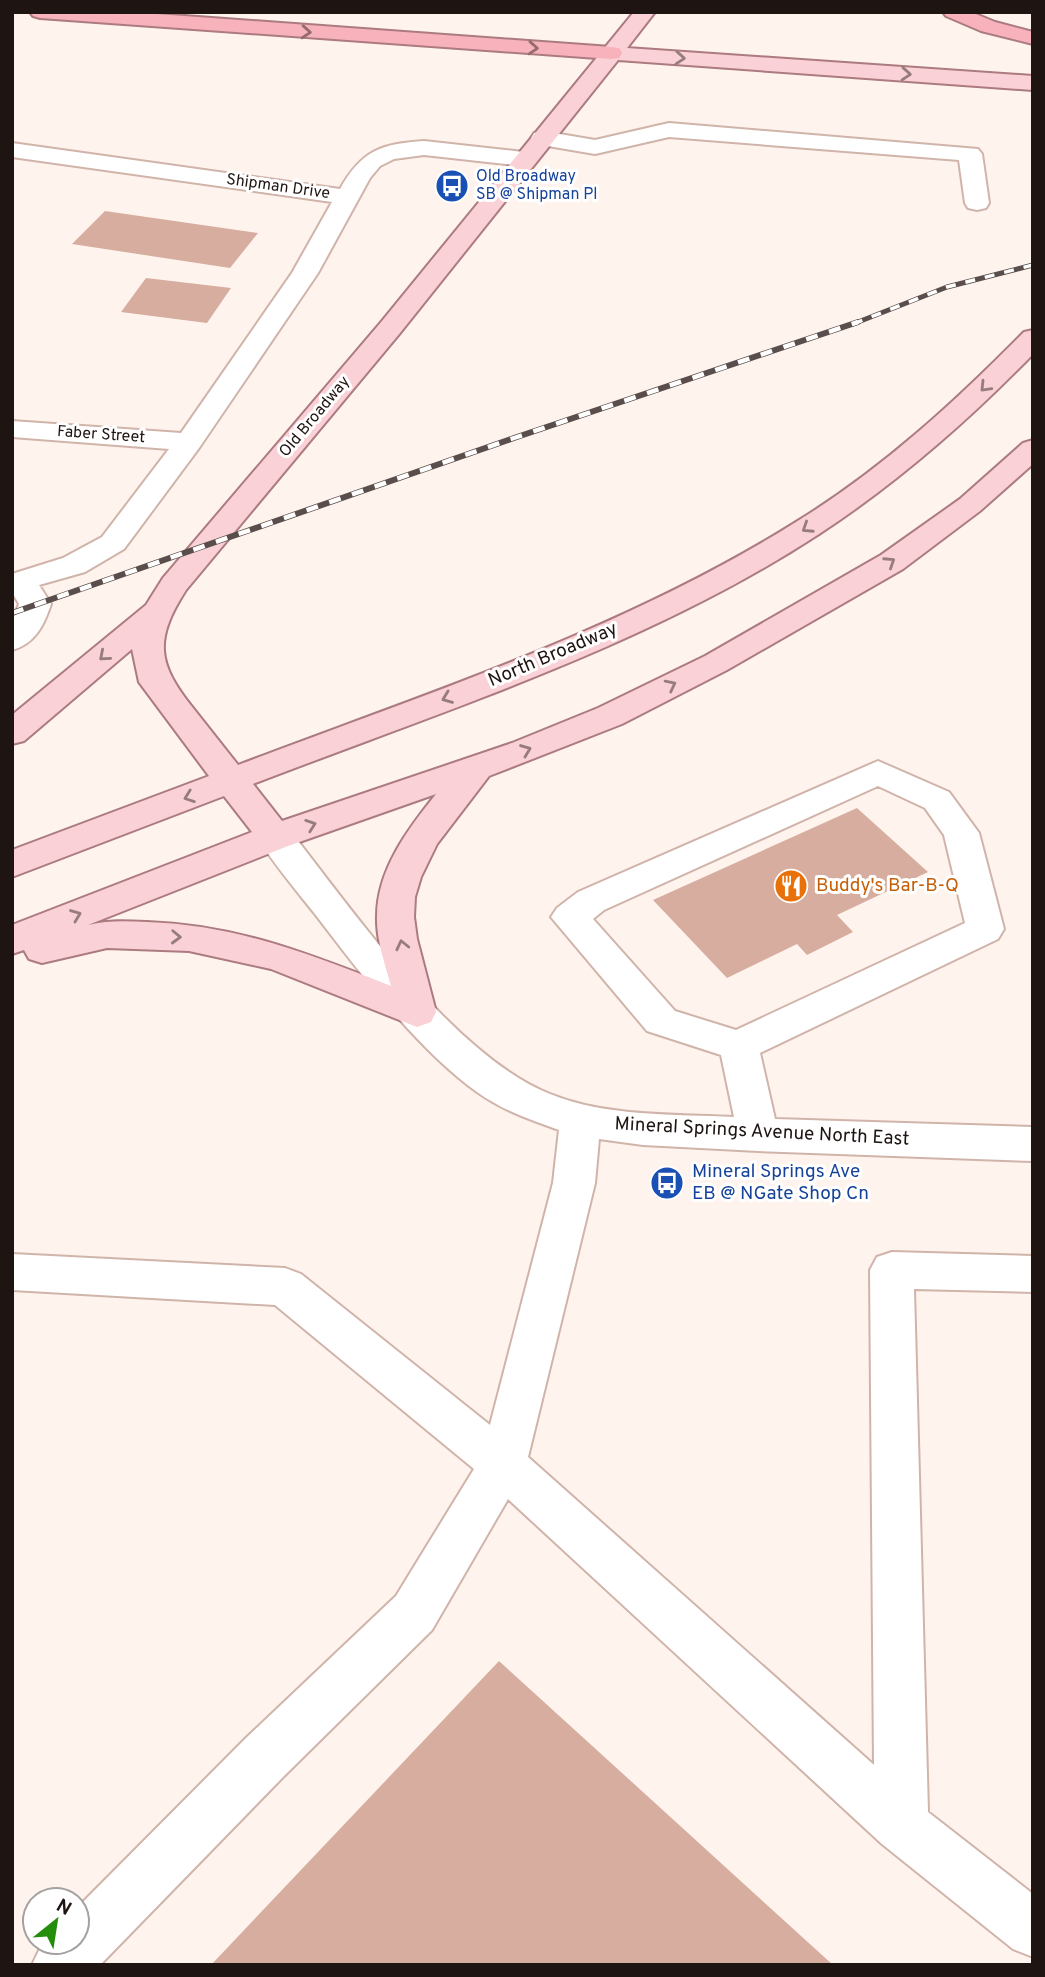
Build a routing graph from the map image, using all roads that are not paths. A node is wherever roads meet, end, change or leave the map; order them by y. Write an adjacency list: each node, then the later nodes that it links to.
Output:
1 (40, 12): 5 (highway, one-way to 5)
2 (645, 12): 5 (main road, Old Broadway)
3 (953, 12): 4 (highway)
4 (1033, 38)
5 (611, 53): 6 (main road, one-way to 6); 7 (main road, Old Broadway)
6 (1033, 83)
7 (542, 138): 9 (main road, Old Broadway); 11 (street)
8 (12, 150): 10 (street, Shipman Drive)
9 (524, 159): 10 (street, Shipman Drive); 16 (main road, Old Broadway)
10 (347, 197): 14 (street)
11 (977, 203)
12 (1033, 338): 20 (main road, North Broadway, one-way to 20)
13 (12, 429): 14 (street, Faber Street)
14 (189, 442): 17 (street)
15 (1033, 449): 19 (main road, one-way to 15)
16 (156, 612): 18 (main road, one-way to 18); 20 (main road, Old Broadway)
17 (12, 640)
18 (12, 733)
19 (476, 768): 21 (main road, one-way to 19); 25 (main road, one-way to 19)
20 (233, 781): 21 (main road, Old Broadway); 22 (main road, North Broadway, one-way to 22)
21 (275, 837): 23 (main road, one-way to 21); 25 (street, Mineral Springs Avenue North East)
22 (12, 864)
23 (12, 940)
24 (12, 955): 25 (main road, one-way to 25)
25 (417, 1012): 27 (street, Mineral Springs Avenue North East)
26 (739, 1046): 26 (street); 28 (street)
27 (581, 1119): 28 (street, Mineral Springs Avenue North East); 32 (street)
28 (758, 1135): 29 (street, Mineral Springs Avenue North East)
29 (1033, 1144)
30 (12, 1272): 32 (street)
31 (1033, 1274): 33 (street)
32 (503, 1464): 33 (street); 35 (street)
33 (901, 1825): 34 (street)
34 (1033, 1929)
35 (60, 1965)

